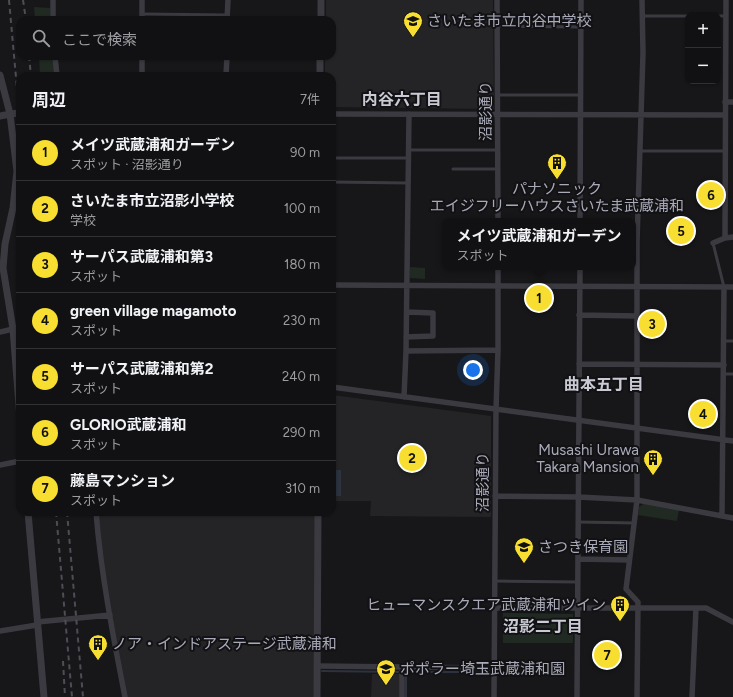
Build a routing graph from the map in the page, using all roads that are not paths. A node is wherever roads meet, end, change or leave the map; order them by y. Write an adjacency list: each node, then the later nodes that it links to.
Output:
1 (53, 0): 9 (street)
2 (142, 0): 10 (street)
3 (228, 0): 11 (street)
4 (321, 0): 12 (street)
5 (497, 0): 17 (street, 沼影通り)
6 (581, 0): 18 (street)
7 (642, 0): 13 (street)
8 (726, 0): 16 (street)
9 (53, 16)
10 (142, 16)
11 (227, 16)
12 (321, 16)
13 (642, 16): 14 (lane); 38 (street)
14 (685, 16)
15 (721, 16): 16 (lane)
16 (726, 16): 30 (street)
17 (498, 26): 18 (lane); 28 (street, 沼影通り)
18 (581, 27): 29 (street)
19 (55, 60): 23 (street)
20 (142, 60): 24 (street)
21 (227, 60): 25 (street)
22 (320, 60): 26 (street)
23 (57, 72)
24 (142, 72)
25 (226, 72)
26 (320, 72)
27 (0, 75): 36 (street)
28 (498, 95): 29 (lane); 35 (street, 沼影通り)
29 (580, 95): 37 (street)
30 (725, 102): 31 (street); 39 (street)
31 (733, 102)
32 (16, 114): 36 (street)
33 (336, 114): 34 (street)
34 (409, 114): 35 (street); 40 (street)
35 (498, 114): 37 (street); 41 (street, 沼影通り)
36 (5, 115): 46 (street)
37 (580, 115): 38 (street); 53 (street)
38 (641, 115): 39 (street); 42 (street)
39 (725, 115): 43 (street)
40 (408, 150): 41 (lane); 45 (street)
41 (498, 150): 48 (street, 沼影通り)
42 (640, 151): 43 (lane); 63 (street)
43 (725, 151): 55 (street)
44 (336, 158): 45 (lane)
45 (408, 158): 51 (street)
46 (16, 166)
47 (453, 169): 48 (lane)
48 (498, 169): 52 (street, 沼影通り)
49 (16, 180): 66 (street)
50 (336, 182): 51 (lane)
51 (408, 183): 60 (street)
52 (498, 218)
53 (580, 218)
54 (733, 237): 55 (street)
55 (725, 238): 56 (street)
56 (713, 243): 64 (lane)
57 (498, 270): 61 (street, 沼影通り)
58 (580, 270): 62 (street)
59 (336, 285): 60 (street)
60 (407, 286): 61 (street); 67 (street)
61 (498, 286): 62 (street); 75 (street, 沼影通り)
62 (580, 286): 63 (street); 68 (street)
63 (637, 286): 64 (street); 69 (street)
64 (724, 286): 65 (street); 73 (street)
65 (733, 287)
66 (4, 294): 70 (street)
67 (407, 312): 72 (street); 72 (street)
68 (580, 315): 69 (street); 77 (street)
69 (637, 316): 78 (street)
70 (13, 329): 71 (street); 80 (street)
71 (0, 332)
72 (406, 337): 76 (street)
73 (724, 341): 74 (lane); 79 (street)
74 (733, 341)
75 (498, 350): 76 (street); 85 (street, 沼影通り)
76 (406, 351): 84 (street)
77 (579, 364): 78 (street); 86 (street)
78 (637, 364): 79 (street); 87 (street)
79 (724, 365): 81 (street)
80 (16, 367)
81 (723, 374): 82 (lane); 88 (street)
82 (733, 374)
83 (336, 388): 84 (street)
84 (404, 396): 85 (street)
85 (496, 409): 86 (street); 92 (street, 沼影通り)
86 (578, 419): 87 (street); 93 (street)
87 (638, 428): 88 (street); 94 (street)
88 (722, 440): 89 (street); 98 (street)
89 (733, 441)
90 (16, 463): 91 (street)
91 (0, 465)
92 (495, 496): 93 (street); 104 (street, 沼影通り)
93 (578, 497): 94 (street); 100 (street)
94 (637, 500): 98 (street); 101 (street)
95 (28, 516): 112 (street)
96 (96, 516): 110 (street)
97 (318, 516): 114 (street)
98 (722, 516): 99 (street)
99 (733, 518)
100 (578, 522): 101 (lane); 102 (street)
101 (635, 523): 103 (street)
102 (578, 559): 103 (street); 105 (street)
103 (629, 560): 107 (street)
104 (495, 581): 105 (lane); 108 (street, 沼影通り)
105 (577, 582): 106 (street)
106 (578, 607): 107 (street); 108 (street); 122 (street)
107 (638, 607): 109 (street); 123 (street)
108 (495, 608): 116 (street, 沼影通り)
109 (696, 608): 111 (street); 124 (street)
110 (110, 615): 112 (street); 118 (street)
111 (733, 622)
112 (37, 623): 113 (street); 117 (street)
113 (0, 631)
114 (317, 666): 115 (street); 119 (street)
115 (402, 667): 116 (street); 120 (street)
116 (494, 668): 121 (street, 沼影通り)
117 (44, 697)
118 (125, 697)
119 (317, 697)
120 (402, 697)
121 (494, 697)
122 (577, 697)
123 (637, 697)
124 (692, 697)

